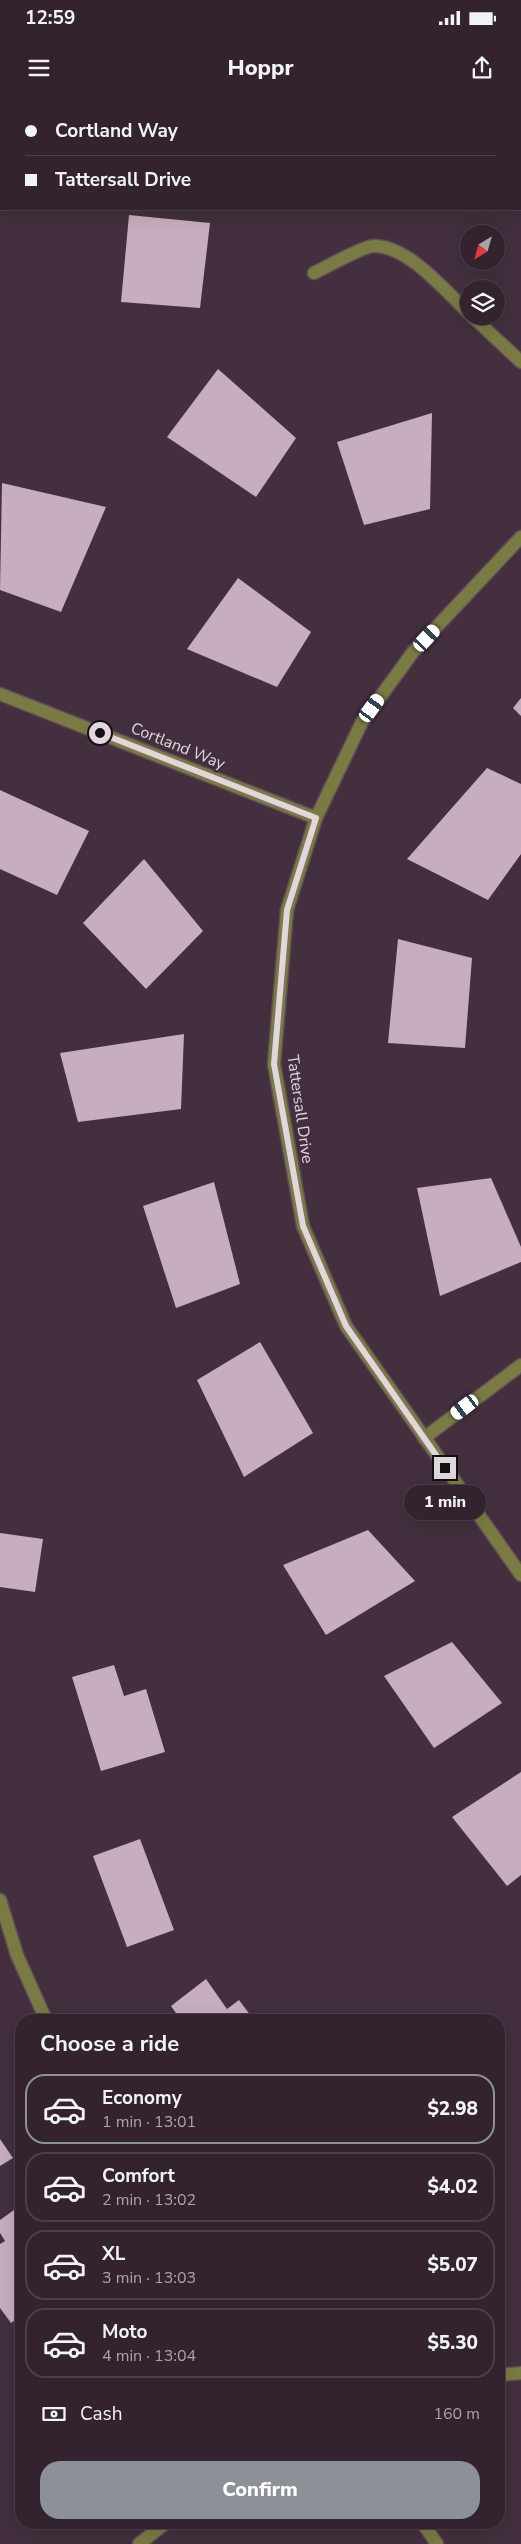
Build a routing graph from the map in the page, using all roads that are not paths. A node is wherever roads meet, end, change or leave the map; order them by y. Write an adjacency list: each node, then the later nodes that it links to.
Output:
1 (314, 273): 2 (street)
2 (460, 305)
3 (482, 325): 4 (street)
4 (521, 362)
5 (521, 537): 7 (street, Tattersall Drive)
6 (0, 694): 7 (street, Cortland Way)
7 (316, 818): 9 (street, Tattersall Drive)
8 (521, 1365): 9 (street)
9 (424, 1438): 10 (street, Tattersall Drive)
10 (521, 1574)
11 (0, 1900): 12 (street)
12 (43, 2014)
13 (521, 2373): 14 (street)
14 (505, 2375)
15 (158, 2529): 17 (street)
16 (427, 2529): 18 (street)
17 (139, 2544)
18 (437, 2544)

